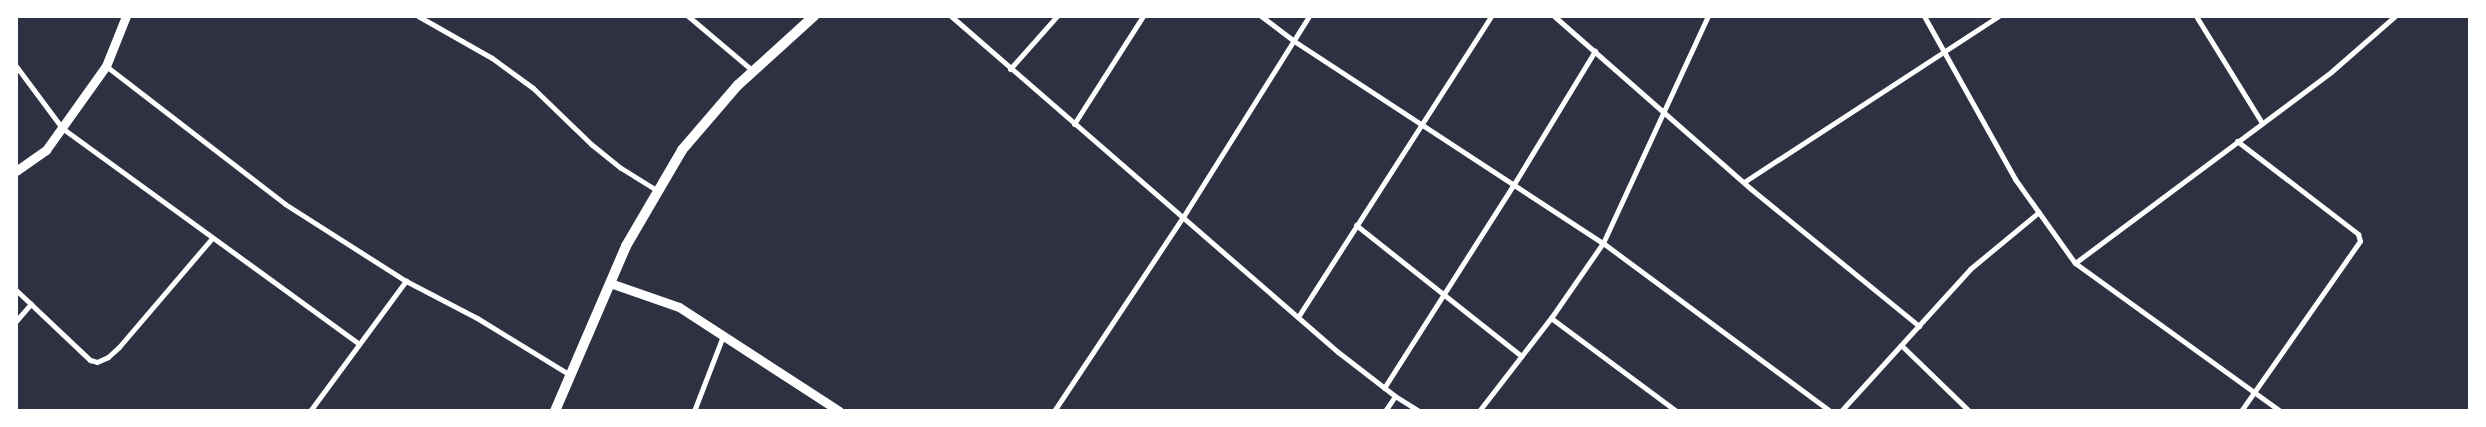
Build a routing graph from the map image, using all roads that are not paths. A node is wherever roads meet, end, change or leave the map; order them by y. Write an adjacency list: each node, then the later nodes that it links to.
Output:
1 (126, 16): 21 (street)
2 (418, 16): 33 (street)
3 (688, 16): 23 (street)
4 (814, 16): 23 (main road)
5 (951, 16): 22 (street)
6 (1057, 16): 22 (street)
7 (1143, 16): 27 (street)
8 (1261, 16): 17 (street)
9 (1310, 16): 17 (street)
10 (1491, 16): 25 (street)
11 (1554, 16): 18 (street)
12 (1708, 16): 24 (street)
13 (1924, 16): 19 (street)
14 (1999, 16): 19 (street)
15 (2196, 16): 26 (street)
16 (2395, 16): 26 (street)
17 (1294, 41): 25 (street); 35 (street)
18 (1595, 51): 24 (street); 32 (street)
19 (1944, 53): 31 (street); 34 (street)
20 (16, 66): 28 (street)
21 (106, 66): 28 (street); 40 (street)
22 (1010, 69): 27 (street)
23 (754, 70): 33 (main road)
24 (1663, 113): 31 (street); 38 (street)
25 (1420, 123): 32 (street); 36 (street)
26 (2262, 123): 29 (street)
27 (1074, 124): 35 (street)
28 (62, 128): 30 (street); 37 (street)
29 (2237, 141): 39 (street); 55 (street)
30 (16, 171)
31 (1744, 182): 48 (street)
32 (1514, 184): 38 (street); 43 (street)
33 (658, 191): 41 (main road)
34 (2039, 212): 39 (street); 48 (street)
35 (1183, 217): 45 (street); 61 (street)
36 (1356, 225): 43 (street); 45 (street)
37 (212, 238): 44 (street); 50 (street)
38 (1603, 243): 46 (street); 66 (street)
39 (2075, 263): 55 (street)
40 (406, 281): 50 (street); 53 (street)
41 (610, 283): 49 (street); 53 (main road)
42 (16, 290): 44 (street)
43 (1444, 295): 52 (street); 54 (street)
44 (31, 304): 47 (street)
45 (1298, 317): 54 (street)
46 (1551, 318): 52 (street); 65 (street)
47 (16, 321)
48 (1918, 326): 51 (street)
49 (723, 336): 59 (street); 60 (street)
50 (359, 344): 57 (street)
51 (1901, 345): 67 (street); 68 (street)
52 (1521, 356): 64 (street)
53 (570, 375): 58 (main road)
54 (1384, 388): 56 (street)
55 (2253, 392): 69 (street); 70 (street)
56 (1395, 396): 62 (street); 63 (street)
57 (310, 411)
58 (556, 411)
59 (694, 411)
60 (839, 411)
61 (1054, 411)
62 (1385, 411)
63 (1419, 411)
64 (1479, 411)
65 (1676, 411)
66 (1830, 411)
67 (1841, 411)
68 (1969, 411)
69 (2240, 411)
70 (2280, 411)

